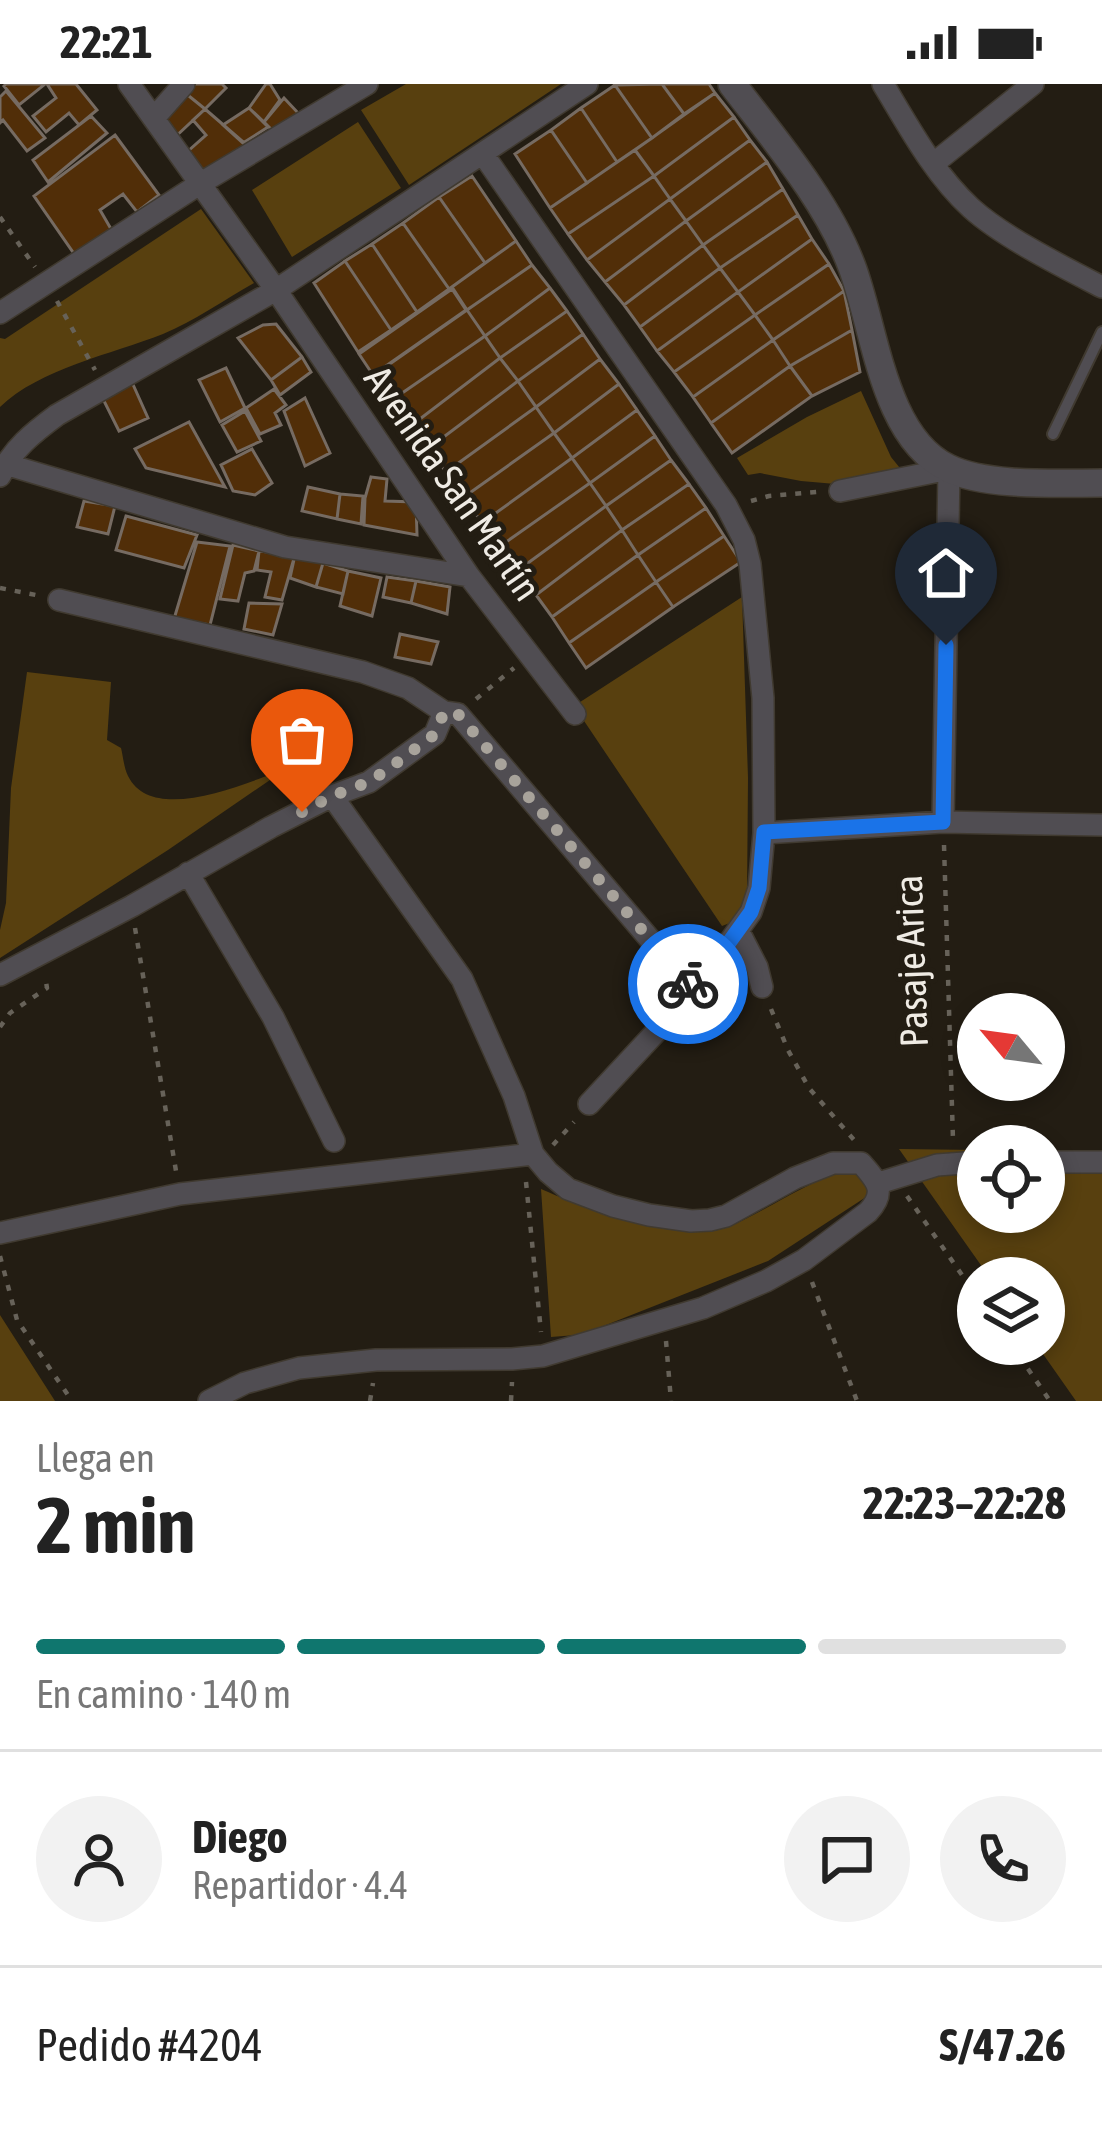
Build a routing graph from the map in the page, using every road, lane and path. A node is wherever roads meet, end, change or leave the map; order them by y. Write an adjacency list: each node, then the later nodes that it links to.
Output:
1 (129, 84): 8 (street, Avenida San Martín)
2 (184, 84): 8 (street)
3 (367, 84): 11 (street)
4 (587, 84): 9 (street)
5 (733, 84): 20 (street)
6 (883, 84): 10 (street)
7 (1034, 84): 10 (street)
8 (154, 118): 11 (street, Avenida San Martín)
9 (483, 154): 15 (street); 24 (street)
10 (933, 164): 14 (street)
11 (201, 183): 13 (street); 15 (street, Avenida San Martín)
12 (0, 218): 13 (path)
13 (47, 284): 16 (street); 18 (path)
14 (1102, 287)
15 (276, 290): 18 (street); 25 (street, Avenida San Martín)
16 (0, 314)
17 (1102, 332): 19 (lane)
18 (105, 388): 21 (street)
19 (1053, 434)
20 (949, 469): 22 (street); 23 (street); 32 (street, Pasaje Arica)
21 (3, 470): 25 (street)
22 (1102, 482)
23 (840, 491): 24 (path)
24 (726, 505): 34 (street)
25 (469, 576): 28 (street, Avenida San Martín)
26 (0, 588): 27 (path)
27 (59, 600): 29 (street)
28 (531, 654): 29 (path); 30 (street, Avenida San Martín)
29 (451, 713): 31 (street); 41 (street)
30 (574, 714)
31 (332, 796): 35 (street); 46 (street)
32 (943, 822): 33 (street); 34 (street); 47 (path, Pasaje Arica)
33 (1102, 825)
34 (764, 832): 37 (street)
35 (188, 873): 36 (street); 44 (street)
36 (132, 906): 38 (street); 51 (path)
37 (738, 930): 40 (street); 41 (street)
38 (40, 952): 39 (street); 42 (path)
39 (0, 975)
40 (762, 987): 45 (path)
41 (694, 991): 43 (street)
42 (0, 1027)
43 (589, 1104): 46 (path)
44 (334, 1141)
45 (855, 1142)
46 (527, 1154): 50 (street); 51 (street); 57 (path)
47 (954, 1162): 50 (street)
48 (1065, 1162): 49 (street)
49 (1102, 1162)
50 (886, 1180): 54 (street); 55 (path)
51 (180, 1195): 52 (street)
52 (0, 1233)
53 (0, 1256): 59 (path)
54 (804, 1260): 56 (street); 62 (path)
55 (957, 1271)
56 (664, 1319): 57 (street); 61 (path)
57 (543, 1356): 60 (street)
58 (1025, 1365): 63 (path)
59 (72, 1401)
60 (209, 1401)
61 (671, 1401)
62 (857, 1401)
63 (1051, 1401)

